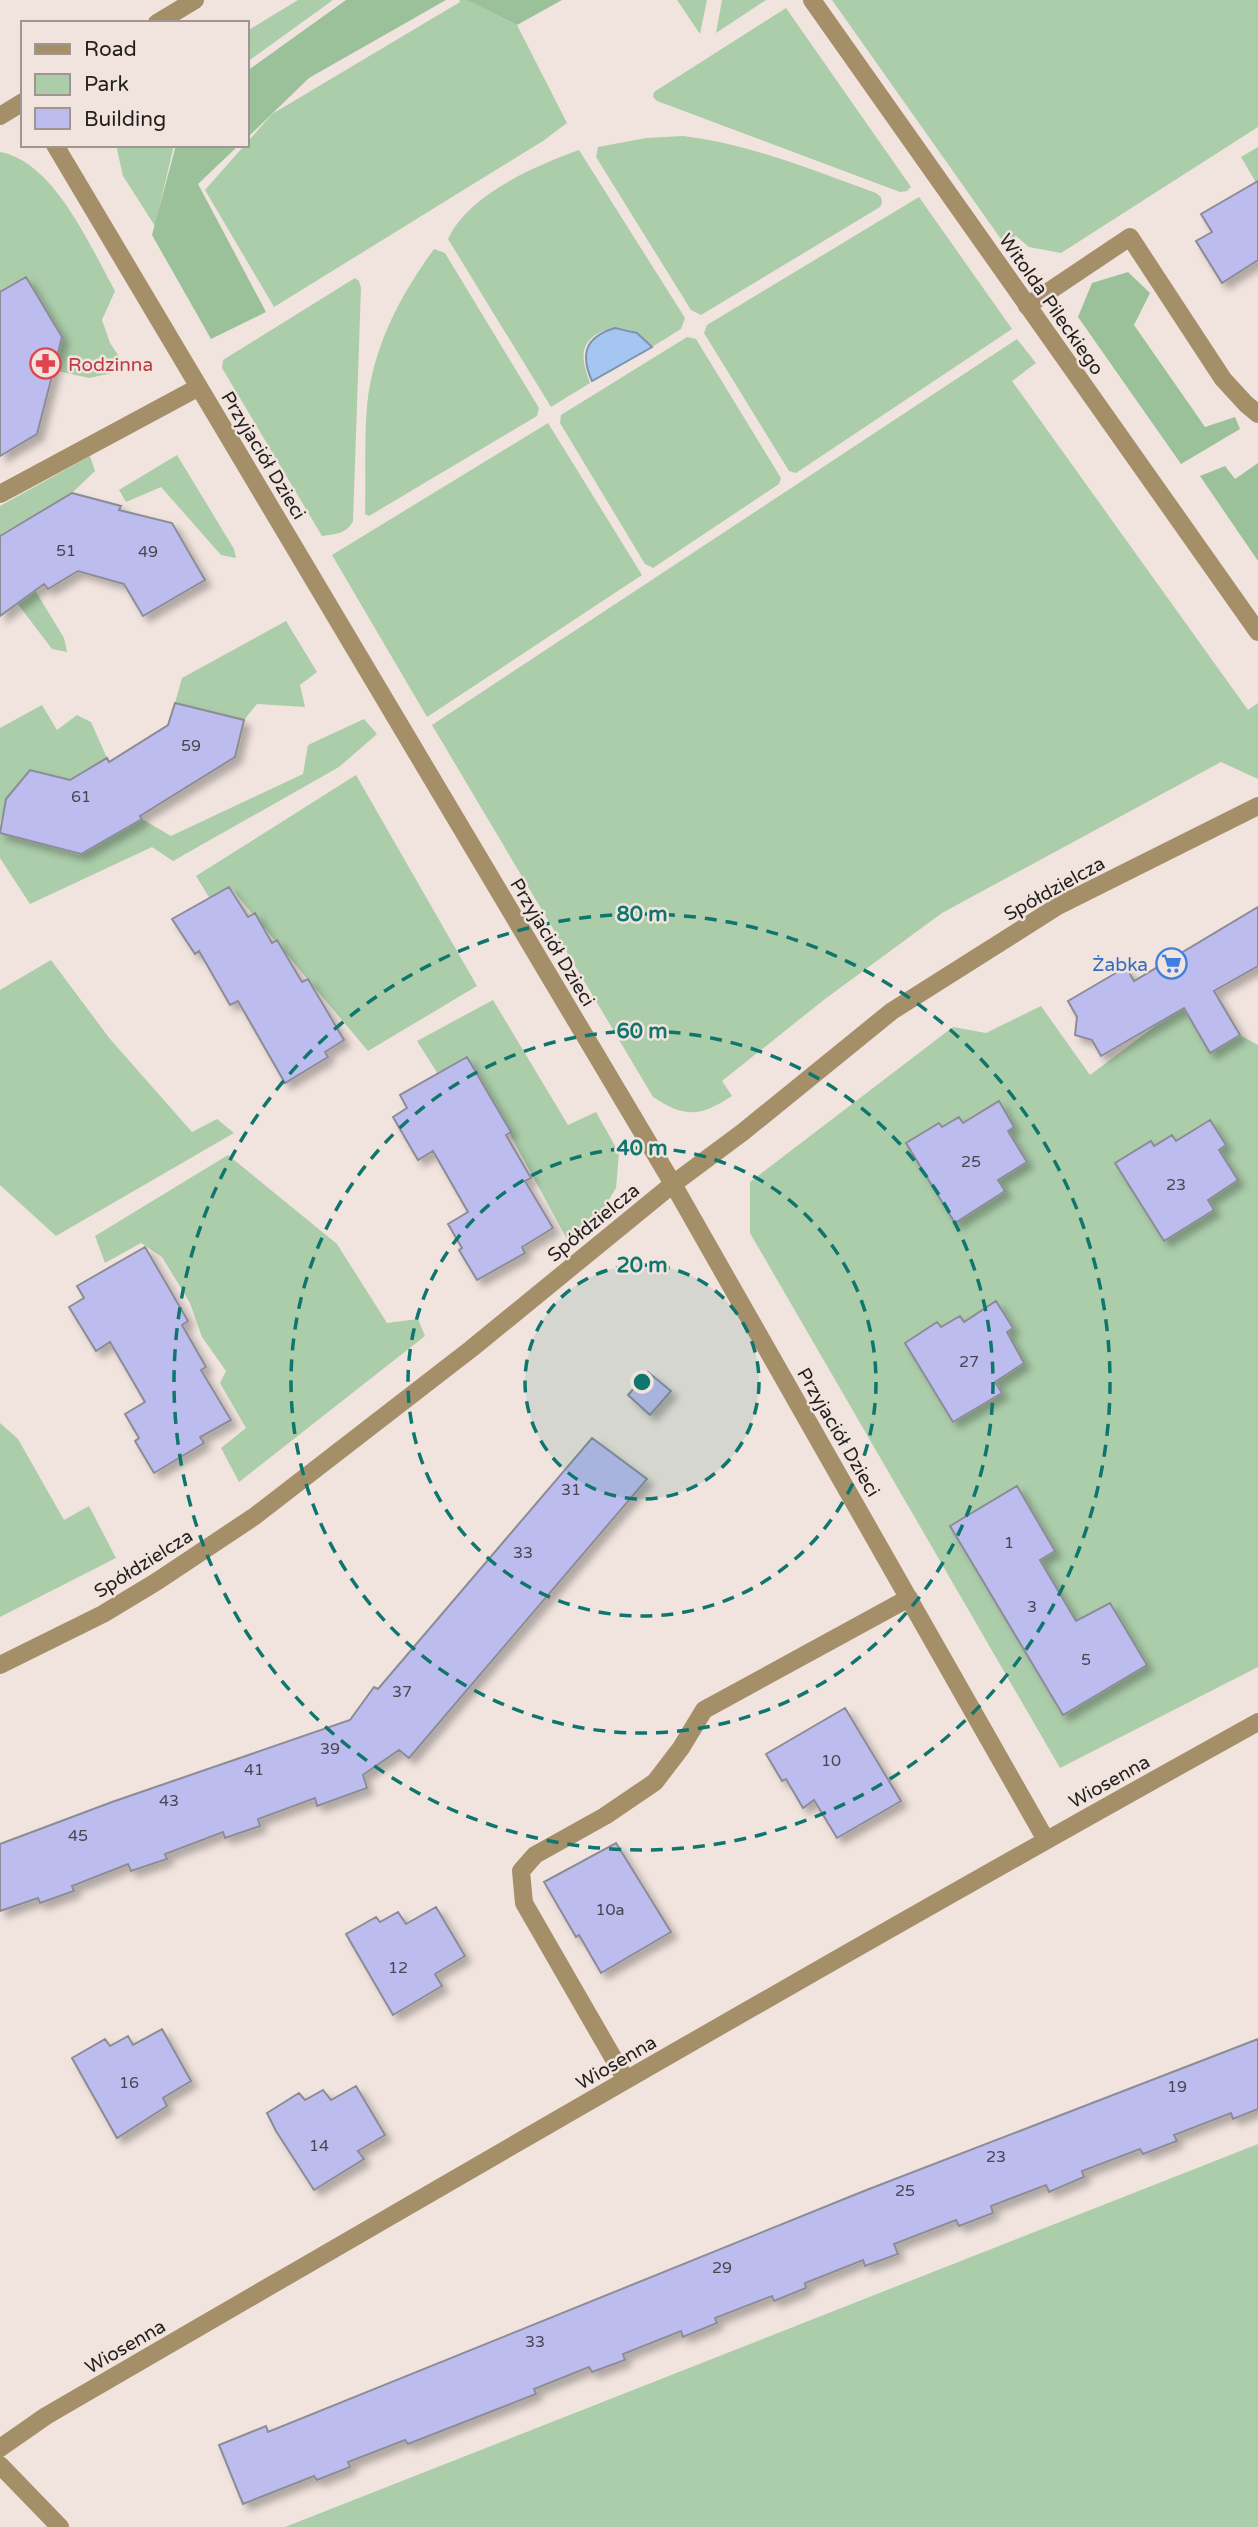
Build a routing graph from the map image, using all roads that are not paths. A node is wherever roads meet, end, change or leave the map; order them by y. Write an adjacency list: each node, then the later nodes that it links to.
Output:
1 (195, 0): 3 (street)
2 (812, 0): 7 (street, Witolda Pileckiego)
3 (160, 21)
4 (21, 103): 5 (street)
5 (0, 116)
6 (56, 147): 8 (street, Przyjaciół Dzieci)
7 (1027, 306): 9 (street); 11 (street, Witolda Pileckiego)
8 (199, 387): 10 (street); 13 (street, Przyjaciół Dzieci)
9 (1258, 414)
10 (0, 494)
11 (1258, 632)
12 (1258, 806): 13 (street, Spółdzielcza)
13 (673, 1184): 14 (street, Przyjaciół Dzieci); 15 (street, Spółdzielcza)
14 (909, 1598): 17 (street, Przyjaciół Dzieci); 18 (street)
15 (0, 1665)
16 (1258, 1722): 17 (street, Wiosenna)
17 (1046, 1840): 18 (street, Wiosenna)
18 (626, 2080): 19 (street, Wiosenna)
19 (0, 2448)
20 (0, 2465): 21 (street)
21 (60, 2527)

